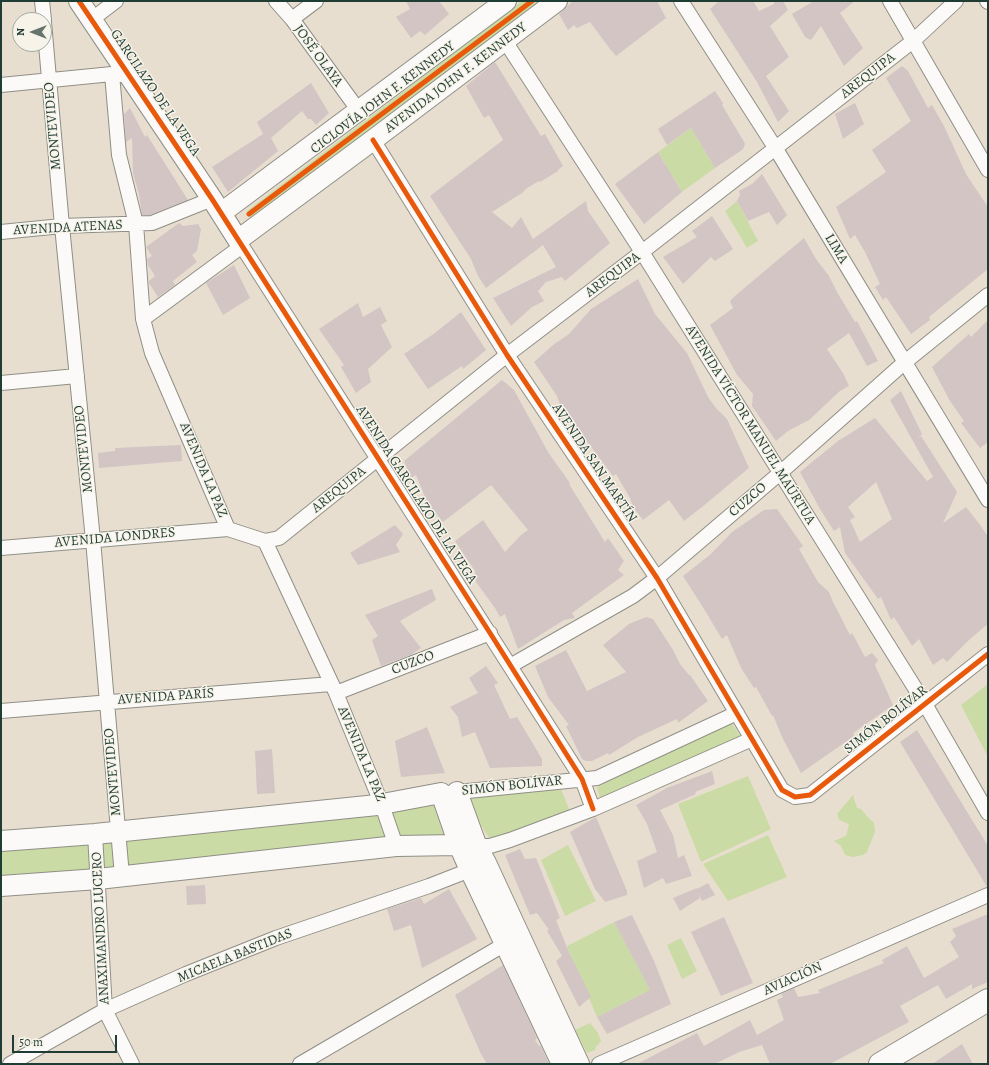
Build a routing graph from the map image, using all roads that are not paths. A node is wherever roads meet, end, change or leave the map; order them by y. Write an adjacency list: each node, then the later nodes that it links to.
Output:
1 (42, 1): 11 (street, MONTEVIDEO)
2 (79, 1): 13 (street, GARCILAZO DE LA VEGA)
3 (116, 1): 13 (street)
4 (276, 1): 12 (street, JOSÉ OLAYA)
5 (316, 1): 12 (street)
6 (506, 1): 20 (street)
7 (556, 1): 15 (street, AVENIDA JOHN F. KENNEDY)
8 (682, 1): 22 (street, LIMA)
9 (890, 1): 14 (street)
10 (956, 1): 14 (street, AREQUIPA)
11 (43, 12)
12 (292, 19): 20 (street, JOSÉ OLAYA)
13 (91, 20): 17 (street, GARCILAZO DE LA VEGA)
14 (913, 40): 22 (street, AREQUIPA); 23 (street)
15 (505, 41): 21 (street, AVENIDA JOHN F. KENNEDY); 29 (street, AVENIDA VÍCTOR MANUEL MAÚRTUA)
16 (47, 52): 18 (street, MONTEVIDEO)
17 (120, 75): 18 (street); 24 (street, GARCILAZO DE LA VEGA); 25 (street, AVENIDA LA PAZ)
18 (49, 80): 19 (street); 26 (street, MONTEVIDEO)
19 (1, 84)
20 (359, 111): 24 (street)
21 (373, 140): 28 (street, AVENIDA JOHN F. KENNEDY); 32 (street, AVENIDA SAN MARTÍN)
22 (776, 149): 29 (street, AREQUIPA); 33 (street, LIMA)
23 (988, 170)
24 (217, 206): 25 (street, AVENIDA ATENAS); 28 (street, AVENIDA GARCILAZO DE LA VEGA)
25 (136, 224): 26 (street, AVENIDA ATENAS); 31 (street, AVENIDA LA PAZ)
26 (62, 226): 27 (street, AVENIDA ATENAS); 34 (street, MONTEVIDEO)
27 (1, 232)
28 (240, 243): 31 (street); 36 (street, AVENIDA GARCILAZO DE LA VEGA)
29 (642, 252): 32 (street, AREQUIPA); 37 (street, AVENIDA VÍCTOR MANUEL MAÚRTUA)
30 (988, 294): 33 (street, CUZCO)
31 (143, 319): 39 (street, AVENIDA LA PAZ)
32 (507, 355): 36 (street, AREQUIPA); 43 (street, AVENIDA SAN MARTÍN)
33 (905, 362): 37 (street, CUZCO); 38 (street, LIMA)
34 (77, 376): 35 (street); 40 (street, MONTEVIDEO)
35 (1, 383)
36 (378, 458): 41 (street, AREQUIPA); 44 (street, AVENIDA GARCILAZO DE LA VEGA)
37 (780, 473): 43 (street, CUZCO); 49 (street, AVENIDA VÍCTOR MANUEL MAÚRTUA)
38 (988, 500)
39 (228, 529): 40 (street, AVENIDA LONDRES); 41 (street, AVENIDA LA PAZ)
40 (93, 540): 42 (street, AVENIDA LONDRES); 48 (street, MONTEVIDEO)
41 (265, 541): 47 (street, AVENIDA LA PAZ)
42 (1, 548)
43 (657, 578): 46 (street, CUZCO); 51 (street, AVENIDA SAN MARTÍN)
44 (490, 633): 46 (street, AVENIDA GARCILAZO DE LA VEGA); 47 (street, CUZCO)
45 (988, 654): 49 (street, SIMÓN BOLÍVAR)
46 (510, 666): 53 (street, AVENIDA GARCILAZO DE LA VEGA)
47 (334, 689): 48 (street, AVENIDA PARÍS); 56 (street, AVENIDA LA PAZ)
48 (107, 702): 50 (street, AVENIDA PARÍS); 59 (street, MONTEVIDEO)
49 (925, 704): 55 (street, SIMÓN BOLÍVAR); 58 (street, AVENIDA VÍCTOR MANUEL MAÚRTUA)
50 (1, 711)
51 (736, 713): 52 (street, AVENIDA SAN MARTÍN); 53 (street, SIMÓN BOLÍVAR)
52 (752, 738): 55 (street, AVENIDA SAN MARTÍN); 57 (street)
53 (582, 779): 54 (street, SIMÓN BOLÍVAR); 57 (street, AVENIDA GARCILAZO DE LA VEGA)
54 (449, 792): 56 (street); 63 (street)
55 (795, 797)
56 (382, 805): 59 (street); 62 (street, AVENIDA LA PAZ)
57 (593, 809): 63 (street)
58 (988, 813)
59 (118, 832): 60 (street); 65 (street, MONTEVIDEO)
60 (95, 834): 61 (street); 66 (street, ANAXIMANDRO LUCERO)
61 (1, 841)
62 (396, 846): 63 (street); 65 (street)
63 (468, 846): 64 (street); 69 (street)
64 (470, 870): 69 (street); 71 (street, MICAELA BASTIDAS)
65 (122, 876): 66 (street)
66 (98, 879): 67 (street); 71 (street, ANAXIMANDRO LUCERO)
67 (1, 886)
68 (988, 895): 77 (street, AVIACIÓN)
69 (512, 940): 74 (street); 75 (street); 76 (street)
70 (988, 1000): 78 (main road)
71 (105, 1010): 72 (street, MICAELA BASTIDAS); 73 (street, ANAXIMANDRO LUCERO)
72 (10, 1064)
73 (132, 1064)
74 (300, 1064)
75 (562, 1064)
76 (579, 1064)
77 (599, 1064)
78 (880, 1064)

